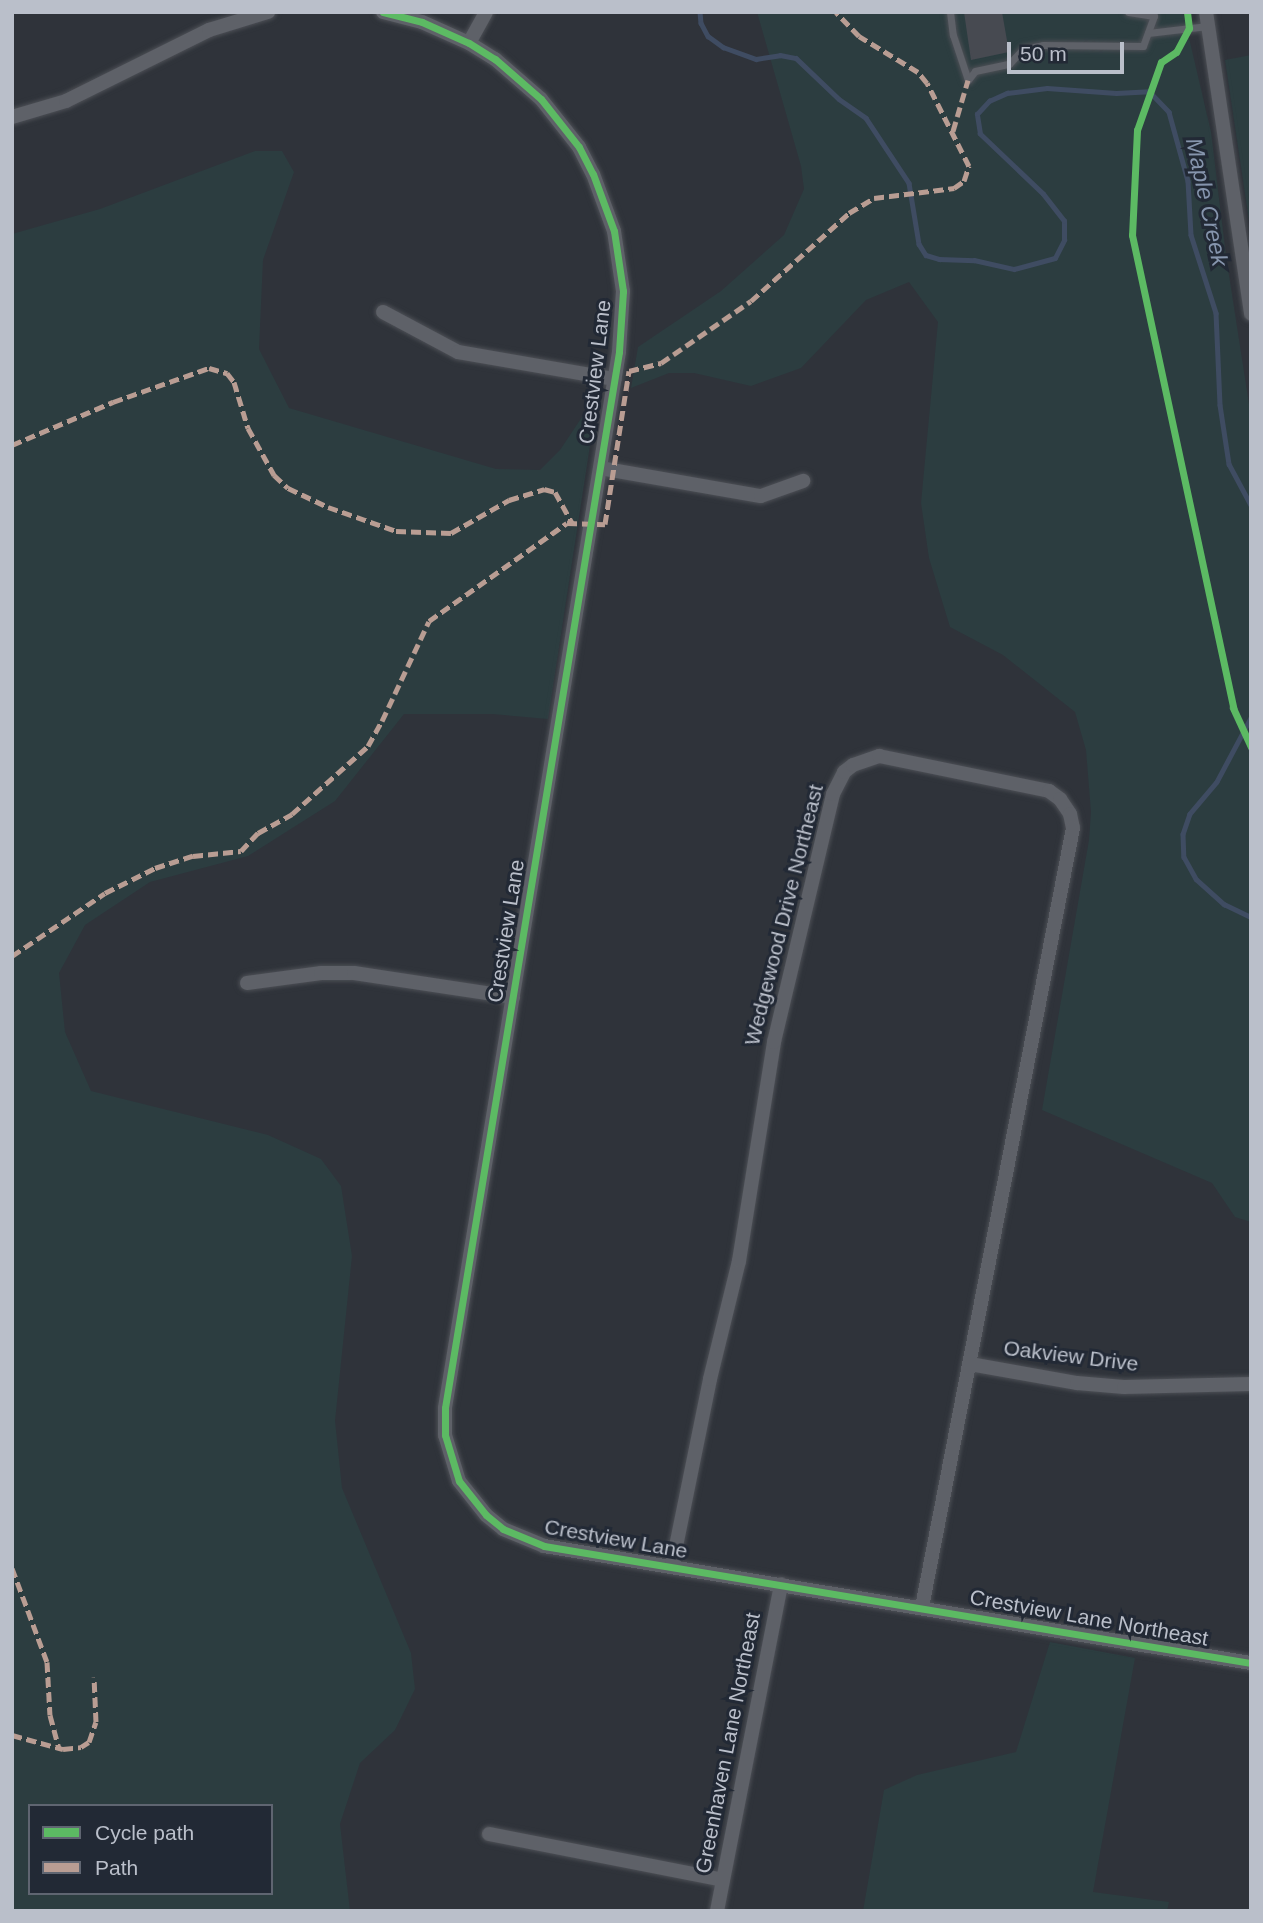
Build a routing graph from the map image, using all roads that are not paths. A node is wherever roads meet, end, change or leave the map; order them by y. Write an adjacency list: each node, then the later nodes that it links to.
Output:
1 (268, 12): 9 (street)
2 (383, 12): 8 (street, Crestview Lane)
3 (486, 12): 8 (street)
4 (950, 12): 7 (lane)
5 (1128, 12): 7 (lane)
6 (1207, 19): 7 (lane); 11 (street)
7 (1148, 33)
8 (469, 43): 12 (street, Crestview Lane)
9 (12, 117)
10 (383, 312): 12 (street)
11 (1251, 314)
12 (615, 379): 13 (street, Crestview Lane)
13 (600, 468): 14 (street); 16 (street, Crestview Lane)
14 (803, 481)
15 (247, 983): 16 (street)
16 (513, 998): 19 (street, Crestview Lane)
17 (970, 1364): 18 (street, Oakview Drive); 19 (street, Wedgewood Drive Northeast); 21 (street, Wedgewood Drive Northeast)
18 (1251, 1384)
19 (672, 1566): 20 (street, Crestview Lane)
20 (781, 1584): 21 (street, Crestview Lane); 24 (street, Greenhaven Lane Northeast)
21 (922, 1607): 22 (street, Crestview Lane Northeast)
22 (1251, 1663)
23 (489, 1834): 24 (street)
24 (723, 1880): 25 (street, Greenhaven Lane Northeast)
25 (717, 1911)

